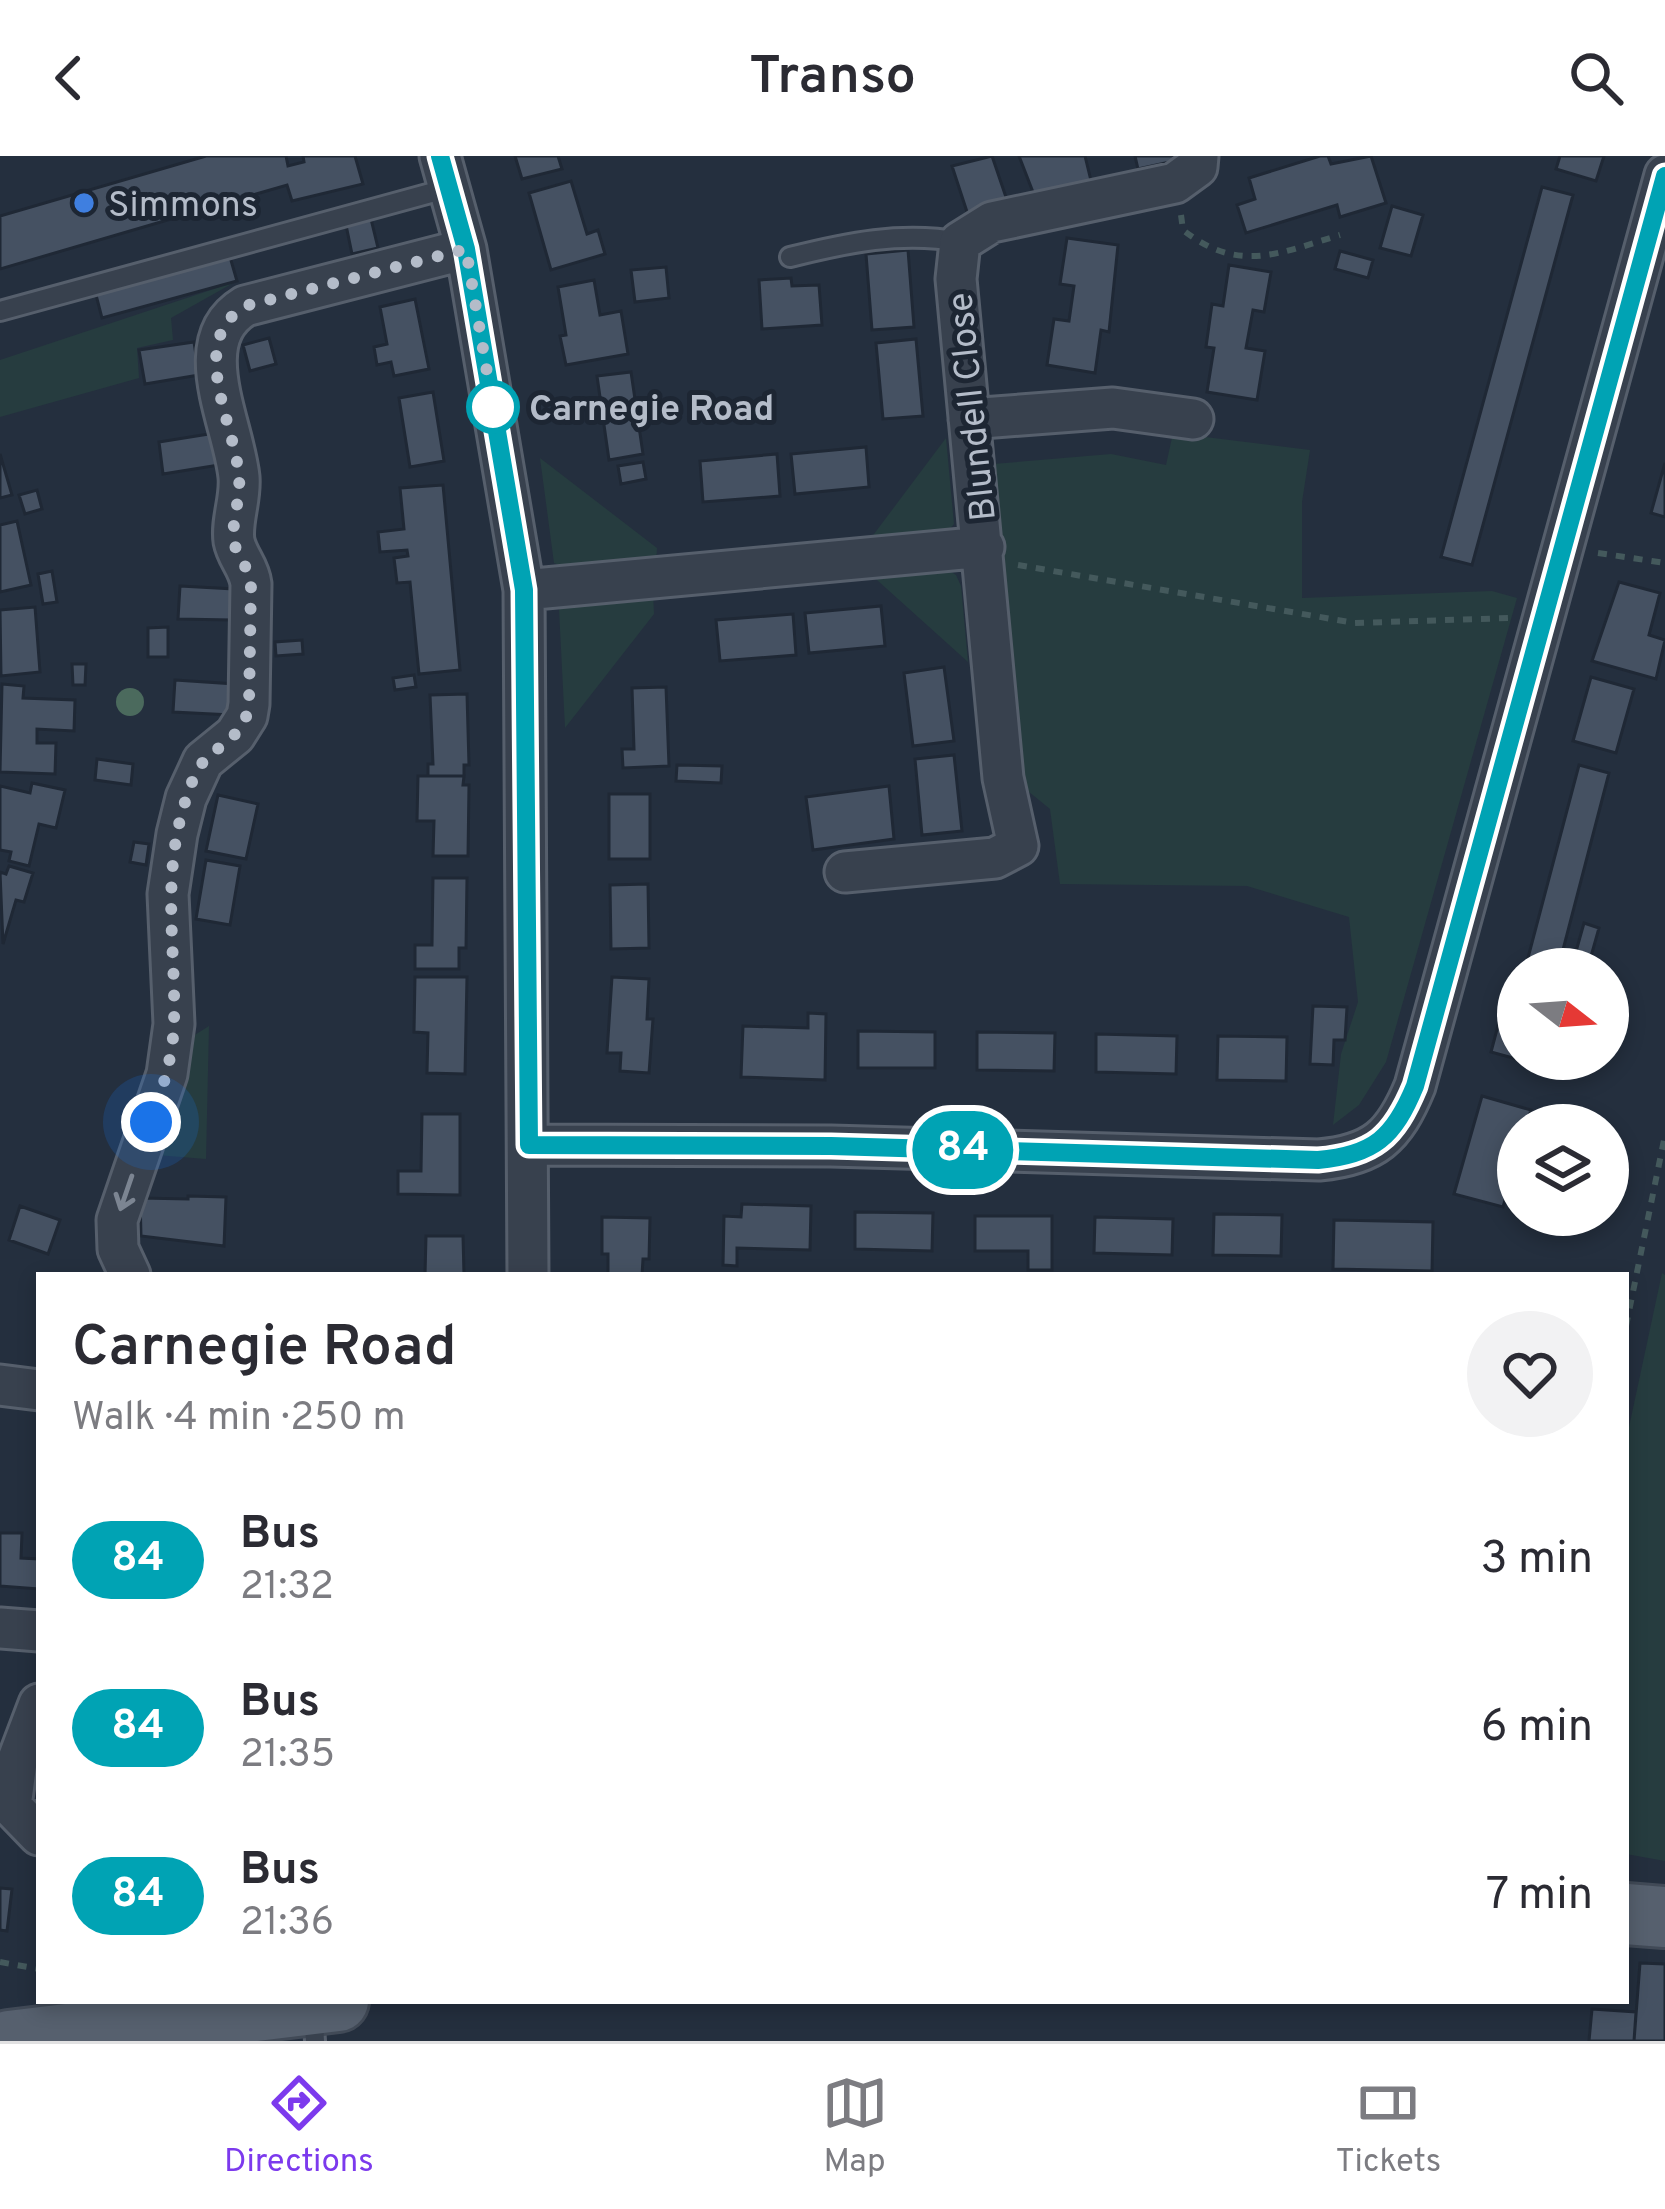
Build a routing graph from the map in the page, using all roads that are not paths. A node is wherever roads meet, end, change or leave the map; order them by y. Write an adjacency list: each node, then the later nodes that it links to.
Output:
1 (1186, 169): 4 (street, Blundell Close)
2 (445, 172): 5 (street); 7 (lane)
3 (1665, 175): 13 (street)
4 (960, 242): 6 (lane); 8 (street, Blundell Close)
5 (466, 249): 11 (street); 14 (street, one-way to 14)
6 (790, 257)
7 (0, 311)
8 (969, 419): 9 (street); 10 (street, Blundell Close)
9 (1192, 419)
10 (984, 553): 11 (street, Blundell Close); 12 (street, Blundell Close)
11 (524, 590): 13 (street)
12 (845, 872)
13 (529, 1145): 15 (street)
14 (129, 1272)
15 (528, 1272)
16 (0, 1385): 17 (street)
17 (36, 1390)
18 (0, 1628): 19 (street)
19 (36, 1630)
20 (36, 1712): 21 (street)
21 (6, 1807): 22 (street)
22 (36, 1832)
23 (1629, 1914): 24 (main road)
24 (1665, 1917)
25 (322, 2016): 26 (main road)
26 (9, 2041)

